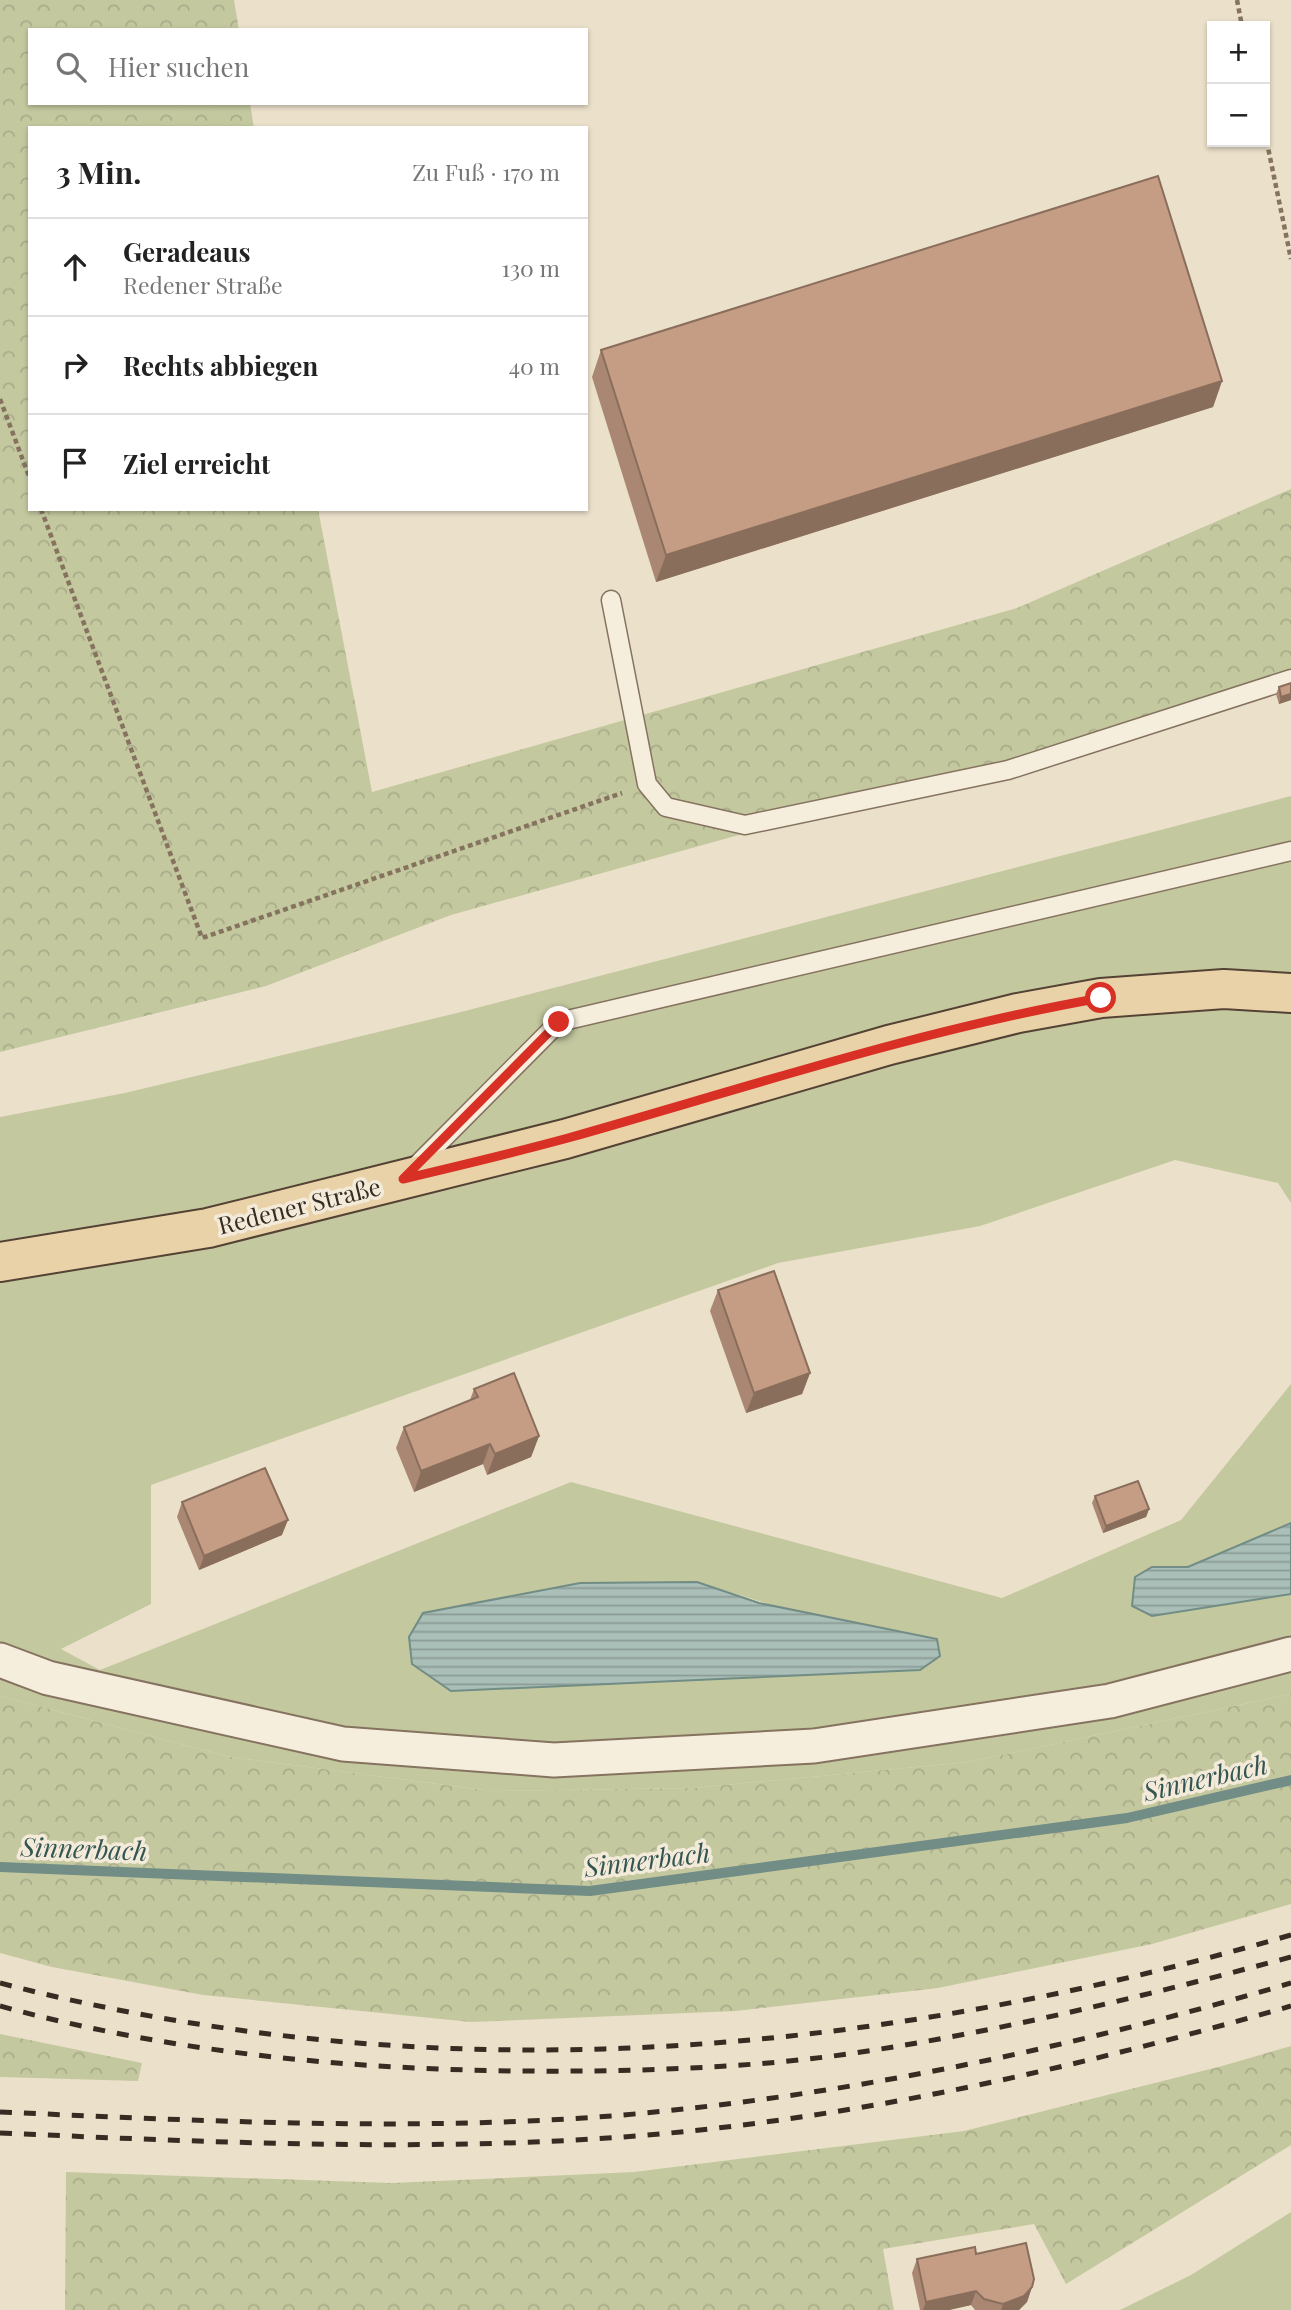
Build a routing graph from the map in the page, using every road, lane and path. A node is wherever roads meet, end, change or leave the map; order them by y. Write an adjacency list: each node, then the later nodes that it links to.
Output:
1 (1237, 0): 2 (path)
2 (1241, 21)
3 (1268, 147): 4 (path)
4 (1291, 259)
5 (0, 399): 6 (path)
6 (28, 474)
7 (42, 511): 10 (path)
8 (611, 600): 10 (lane)
9 (1291, 679): 10 (lane)
10 (647, 784)
11 (1291, 851): 13 (lane)
12 (1291, 993): 13 (main road, Redener Straße)
13 (403, 1179): 14 (main road, Redener Straße)
14 (0, 1262)
15 (1291, 1654): 16 (street)
16 (0, 1660)

